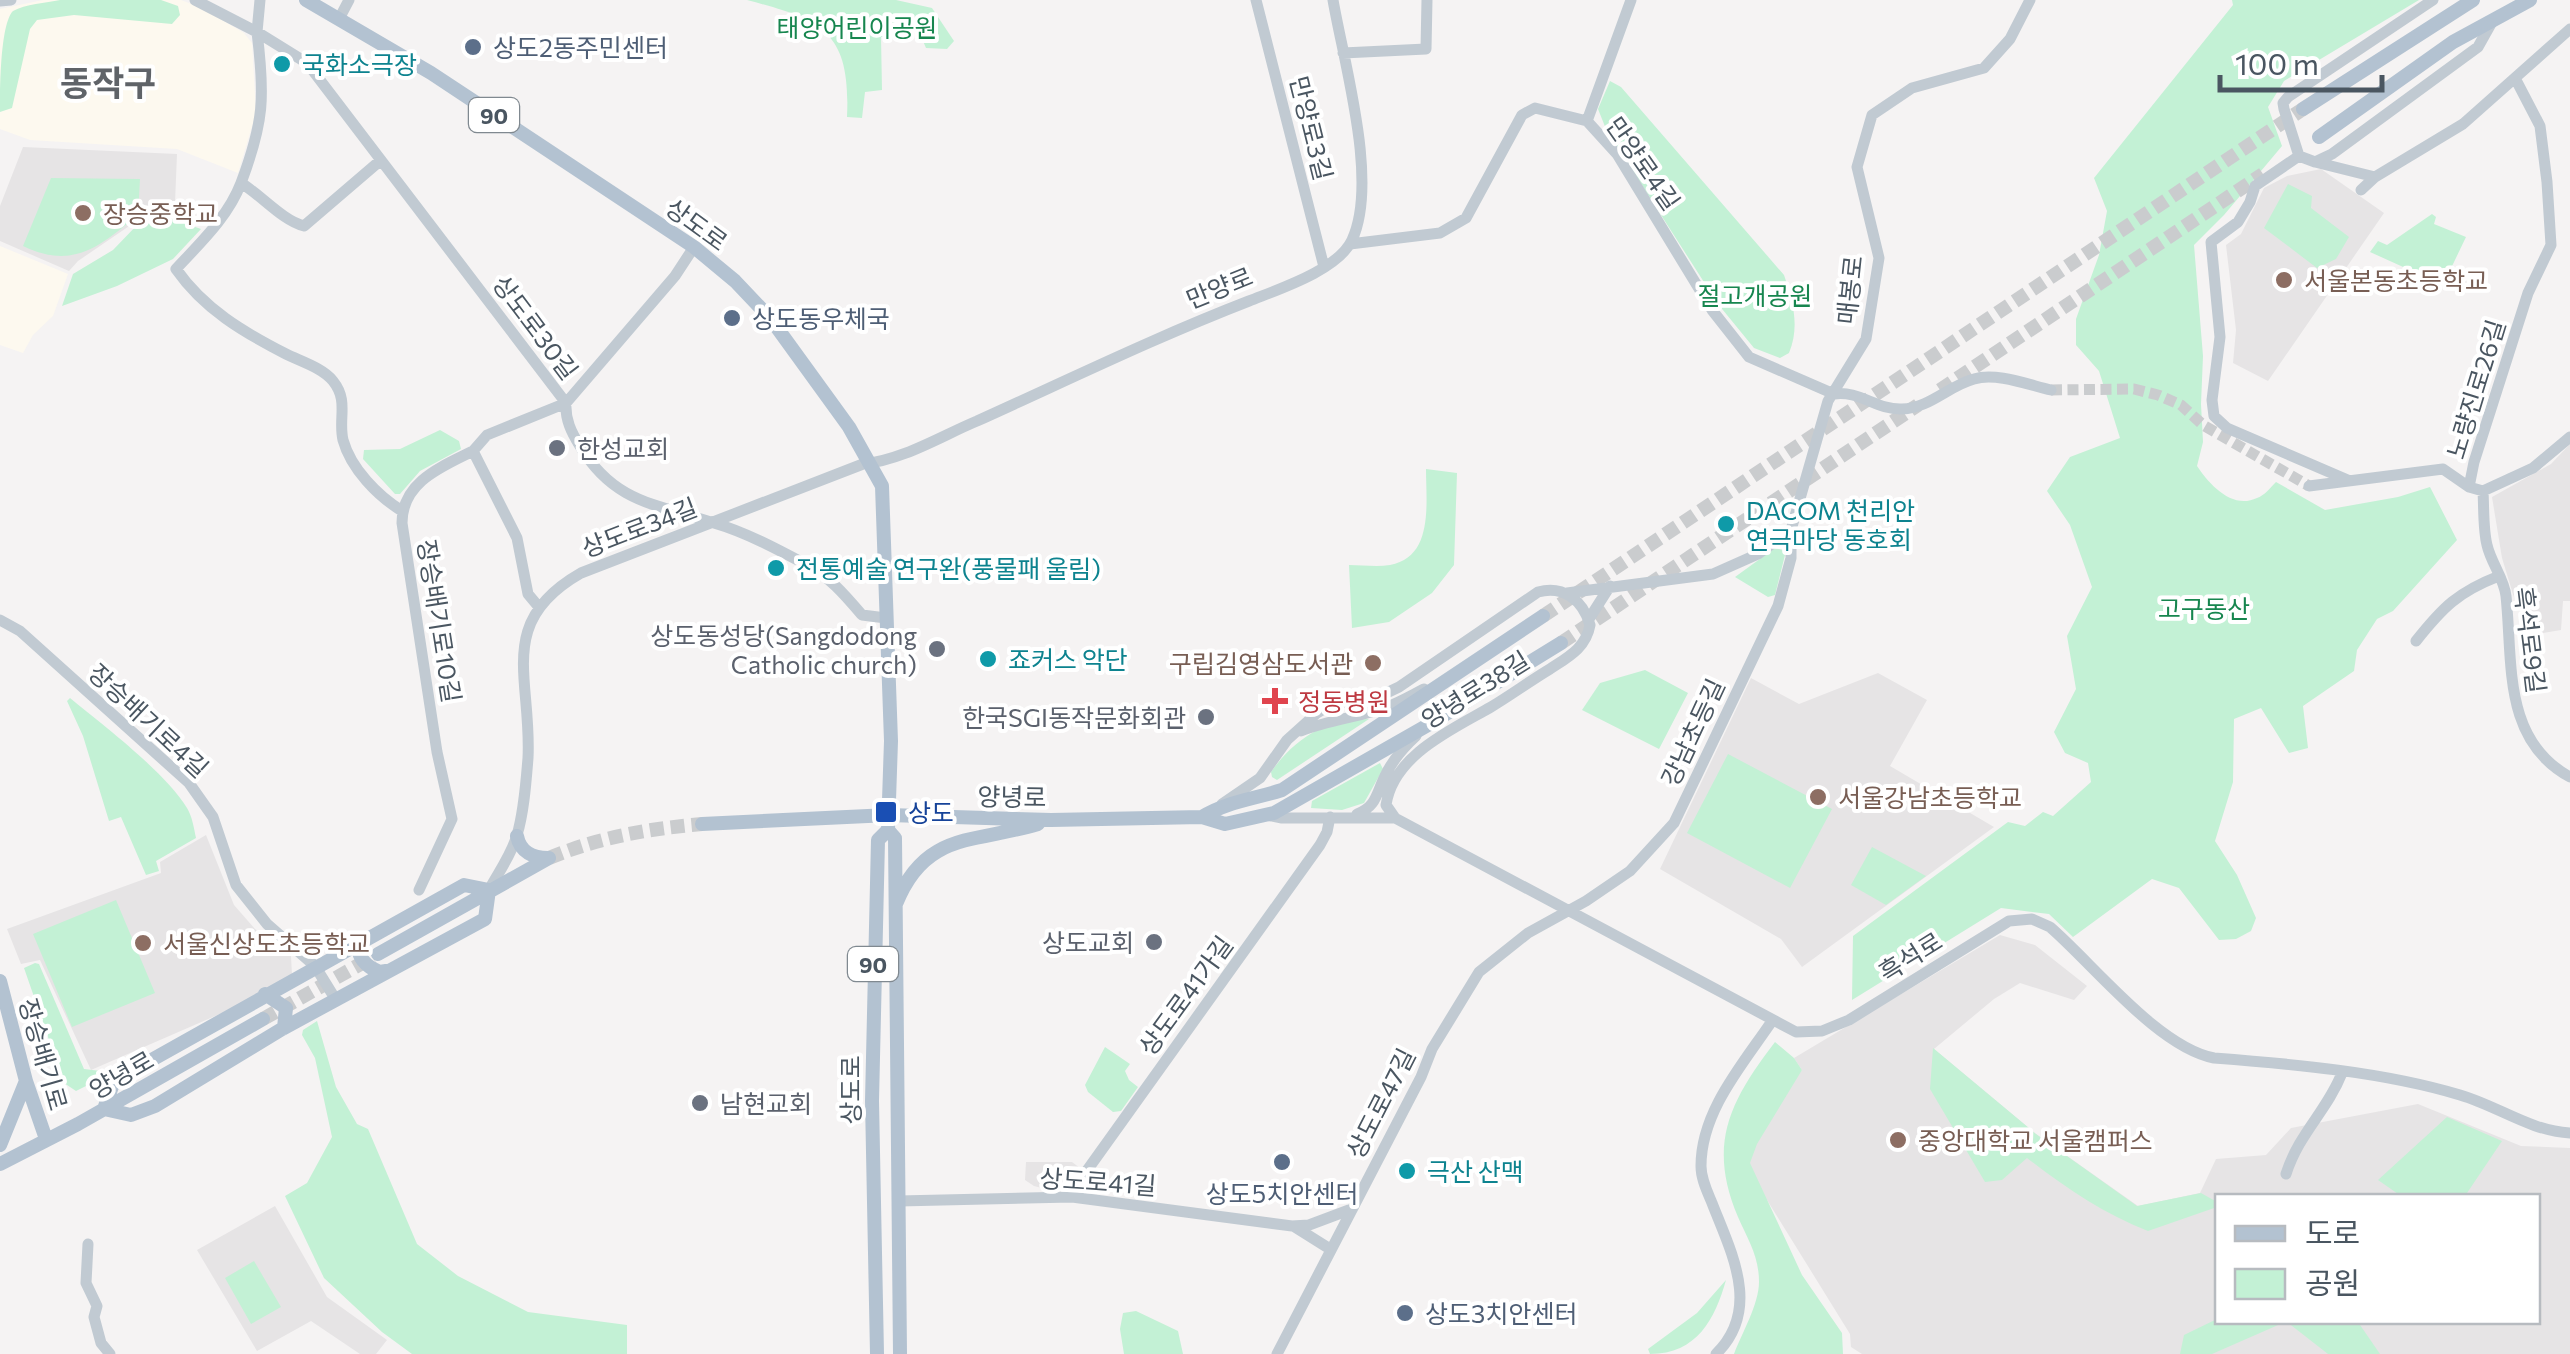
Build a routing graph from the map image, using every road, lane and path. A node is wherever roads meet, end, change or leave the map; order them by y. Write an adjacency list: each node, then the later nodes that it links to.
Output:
1 (11, 0): 14 (street)
2 (196, 0): 18 (street)
3 (260, 0): 18 (street)
4 (306, 0): 16 (main road, 상도로 / 90)
5 (349, 0): 16 (street)
6 (1256, 0): 32 (street, 만양로3길)
7 (1334, 0): 19 (street)
8 (1427, 0): 19 (street)
9 (1632, 0): 22 (street)
10 (2030, 0): 34 (street, 매봉로)
11 (2433, 0): 24 (street)
12 (2473, 0): 21 (main road)
13 (2530, 0): 15 (main road)
14 (0, 1)
15 (2494, 18): 23 (main road); 26 (street)
16 (340, 19): 31 (main road, 상도로 / 90)
17 (2570, 28): 20 (street)
18 (257, 32): 25 (street, 상도로30길); 28 (street)
19 (1343, 53): 30 (street)
20 (2515, 78): 27 (street); 41 (street, 노량진로26길)
21 (2303, 109)
22 (1587, 120): 30 (street, 만양로4길); 34 (street, 만양로4길)
23 (2319, 137)
24 (2299, 156): 26 (street); 39 (street)
25 (381, 160): 28 (street); 35 (street, 상도로30길)
26 (2315, 162): 27 (street)
27 (2375, 177): 29 (street)
28 (241, 183): 43 (street, 장승배기로10길)
29 (2361, 190)
30 (1350, 244): 32 (street, 만양로)
31 (694, 247): 35 (street); 38 (main road, 상도로 / 90)
32 (1324, 267): 38 (street, 만양로)
33 (2052, 390): 34 (street, 만양로4길)
34 (1834, 394): 45 (street, 매봉로)
35 (566, 403): 37 (street); 44 (street, 상도로30길)
36 (2570, 437): 42 (street)
37 (473, 451): 43 (street); 49 (street)
38 (872, 463): 44 (street, 상도로34길); 51 (main road, 상도로 / 90)
39 (2350, 481): 40 (street); 41 (street)
40 (2308, 486)
41 (2469, 487): 42 (street)
42 (2483, 491): 46 (street, 흑석로9길)
43 (402, 511): 71 (street, 장승배기로10길)
44 (715, 523): 49 (street, 상도로34길); 51 (street)
45 (1791, 530): 47 (street); 74 (street, 강남초등길)
46 (2500, 576): 54 (street); 59 (street, 흑석로9길)
47 (1610, 586): 48 (street); 52 (street, 양녕로38길)
48 (1567, 593): 52 (street); 58 (street)
49 (538, 606): 70 (street)
50 (1543, 616): 56 (main road)
51 (886, 618): 68 (main road, 상도로 / 90)
52 (1589, 619): 60 (street, 양녕로38길)
53 (0, 620): 77 (street, 장승배기로4길)
54 (2416, 641)
55 (1561, 643): 57 (main road, 양녕로)
56 (1450, 675): 58 (street); 61 (main road)
57 (1428, 725): 60 (street); 62 (main road, 양녕로)
58 (1289, 737): 61 (street)
59 (2570, 777)
60 (1382, 801): 63 (street); 66 (street)
61 (1222, 804): 64 (main road)
62 (1266, 815): 64 (main road, 양녕로); 65 (street, 흑석로)
63 (1353, 816): 65 (street, 흑석로); 66 (street, 흑석로)
64 (1202, 817): 67 (main road, 양녕로)
65 (1330, 817): 93 (street, 상도로41가길)
66 (1395, 818): 74 (street, 흑석로)
67 (1051, 820): 68 (main road, 양녕로); 73 (main road)
68 (888, 823): 69 (main road, 양녕로); 73 (main road, 상도로 / 90); 99 (main road, 상도로 / 90)
69 (702, 824)
70 (517, 836): 72 (street); 72 (main road)
71 (419, 890)
72 (488, 890): 75 (main road); 76 (main road); 78 (main road)
73 (894, 909): 94 (main road, 상도로 / 90)
74 (1568, 909): 83 (street, 흑석로); 95 (street, 상도로47길)
75 (360, 941): 77 (main road); 78 (main road)
76 (378, 954)
77 (315, 966): 80 (main road); 81 (street, 장승배기로4길)
78 (386, 971): 81 (main road)
79 (0, 980): 86 (main road, 장승배기로)
80 (265, 994): 84 (main road); 87 (main road)
81 (336, 1000): 84 (main road)
82 (263, 1019): 87 (main road, 양녕로)
83 (1772, 1021): 85 (street, 흑석로); 105 (street)
84 (284, 1028): 87 (main road)
85 (2342, 1073): 88 (street, 흑석로); 92 (street)
86 (26, 1081): 89 (main road, 장승배기로); 90 (main road)
87 (104, 1109): 89 (main road, 양녕로)
88 (2570, 1133)
89 (46, 1139): 91 (main road, 양녕로)
90 (0, 1145)
91 (0, 1164)
92 (2286, 1174)
93 (1072, 1197): 94 (street, 상도로41길); 96 (street, 상도로41길)
94 (900, 1201): 100 (main road, 상도로 / 90)
95 (1349, 1210): 96 (street, 상도로41길); 98 (street, 상도로47길)
96 (1292, 1226): 98 (street, 상도로41길)
97 (88, 1244): 101 (street)
98 (1330, 1249): 104 (street, 상도로47길)
99 (874, 1250): 100 (main road); 102 (main road, 상도로 / 90)
100 (899, 1250): 103 (main road, 상도로 / 90)
101 (110, 1354)
102 (877, 1354)
103 (900, 1354)
104 (1277, 1354)
105 (1716, 1354)

